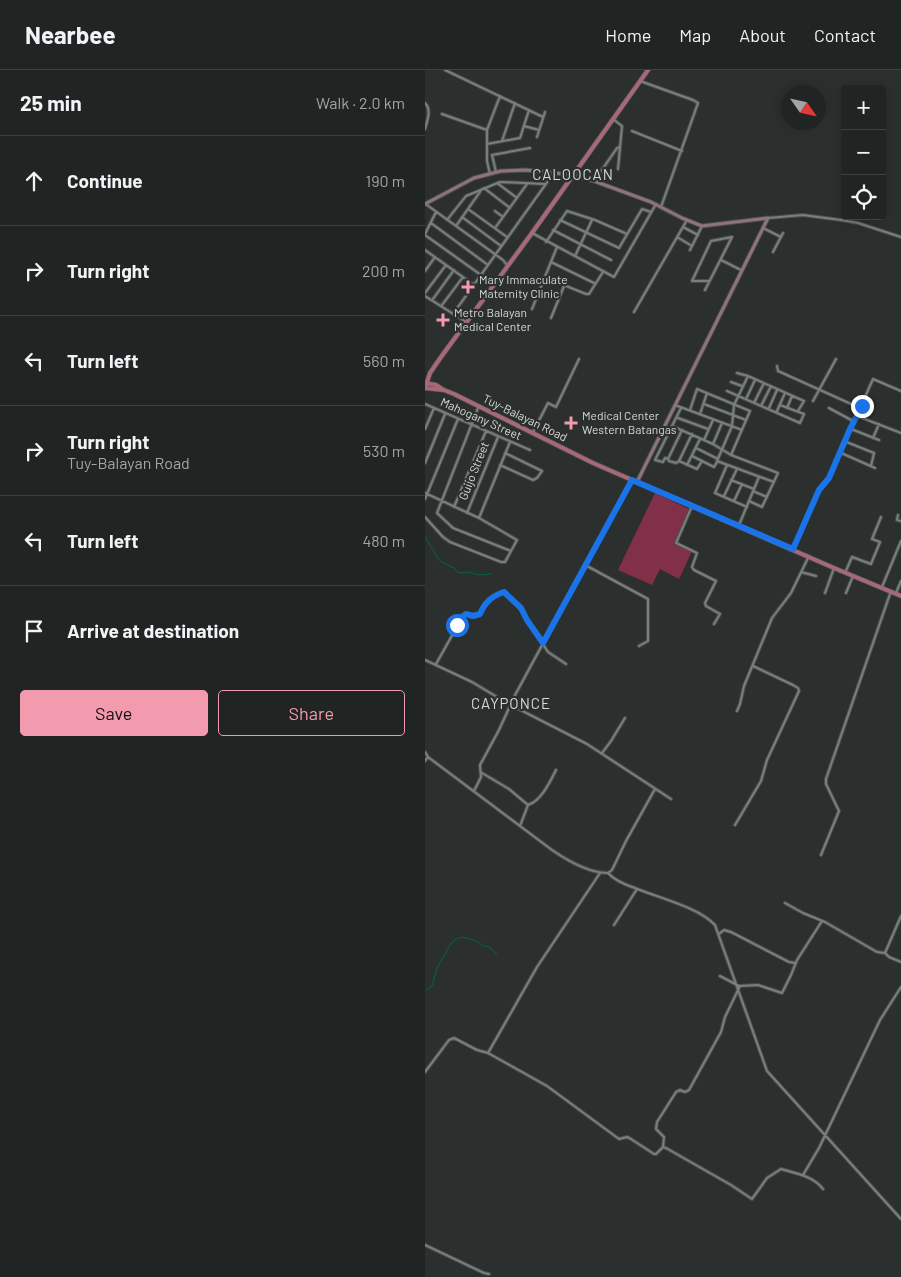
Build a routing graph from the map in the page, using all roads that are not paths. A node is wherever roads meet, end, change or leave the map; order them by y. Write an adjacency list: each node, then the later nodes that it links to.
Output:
1 (445, 70): 4 (street)
2 (648, 70): 3 (main road)
3 (640, 81): 11 (main road); 22 (street)
4 (500, 96): 6 (street); 14 (street)
5 (425, 103): 13 (street)
6 (515, 103): 7 (street); 18 (street)
7 (529, 110): 10 (street); 12 (street)
8 (545, 112): 10 (street)
9 (442, 114): 14 (street)
10 (543, 117): 15 (street)
11 (613, 120): 20 (street); 27 (main road)
12 (524, 126): 15 (street); 18 (street)
13 (425, 129)
14 (487, 130): 19 (street)
15 (539, 130): 17 (street)
16 (632, 131): 22 (street)
17 (537, 137)
18 (502, 141): 19 (street)
19 (487, 144): 25 (street)
20 (620, 147): 23 (street); 28 (street)
21 (530, 148): 24 (street)
22 (682, 151): 36 (street)
23 (618, 169)
24 (496, 172): 25 (street); 27 (street)
25 (490, 174): 34 (street)
26 (553, 174): 31 (street)
27 (573, 175): 28 (street); 56 (main road)
28 (594, 182): 35 (street)
29 (497, 183): 30 (street); 32 (street); 33 (street)
30 (528, 183): 31 (street); 33 (street)
31 (545, 184): 63 (street)
32 (483, 188): 37 (street); 38 (street); 45 (street)
33 (517, 198): 37 (street)
34 (426, 204): 40 (street)
35 (656, 204): 36 (street); 41 (street)
36 (661, 207): 48 (street)
37 (510, 208): 43 (street)
38 (468, 209): 42 (street); 53 (street)
39 (495, 211): 43 (street)
40 (436, 212): 45 (street); 49 (street)
41 (651, 212): 60 (street); 86 (street)
42 (462, 217): 50 (street); 68 (street)
43 (503, 217): 53 (street)
44 (768, 218): 51 (street); 54 (street); 62 (street)
45 (447, 220): 50 (street)
46 (560, 220): 47 (street); 55 (street); 57 (street)
47 (592, 220): 57 (street); 60 (street)
48 (687, 220): 51 (street); 52 (street)
49 (431, 223): 59 (street); 82 (street)
50 (456, 226): 74 (street)
51 (702, 226): 61 (street)
52 (683, 227): 61 (street); 64 (street)
53 (495, 228): 63 (street)
54 (763, 228): 65 (street); 84 (street)
55 (553, 230): 66 (street); 67 (street)
56 (532, 233): 66 (street); 80 (main road)
57 (587, 233): 60 (street); 67 (street)
58 (783, 233): 65 (street)
59 (425, 234): 87 (street)
60 (627, 234)
61 (697, 235): 69 (street)
62 (901, 236)
63 (507, 237): 68 (street)
64 (677, 237): 69 (street); 99 (street)
65 (781, 237): 73 (street)
66 (547, 242): 70 (street)
67 (580, 244): 75 (street); 77 (street)
68 (501, 246): 74 (street)
69 (692, 246): 72 (street)
70 (557, 247): 75 (street); 79 (street)
71 (425, 250): 76 (street)
72 (690, 250)
73 (773, 252)
74 (495, 254): 80 (street); 82 (street)
75 (575, 256): 86 (street)
76 (435, 257): 81 (street); 85 (street)
77 (611, 260)
78 (721, 260): 84 (street); 90 (street); 90 (street)
79 (551, 262): 89 (street); 91 (street)
80 (509, 264): 102 (main road)
81 (445, 265): 83 (street); 95 (street)
82 (488, 265): 87 (street)
83 (454, 270): 88 (street); 96 (street)
84 (742, 270): 127 (street)
85 (425, 271)
86 (603, 272): 91 (street)
87 (481, 275): 92 (street)
88 (463, 277): 92 (street); 97 (street)
89 (544, 277): 93 (street); 98 (street)
90 (709, 281): 94 (street)
91 (595, 284): 93 (street)
92 (474, 285): 100 (street)
93 (564, 285): 101 (street)
94 (705, 290)
95 (425, 294): 96 (street)
96 (433, 300): 97 (street)
97 (441, 306): 100 (street)
98 (532, 309)
99 (634, 312)
100 (453, 314): 102 (street)
101 (551, 318)
102 (466, 322): 110 (main road)
103 (579, 359): 161 (street)
104 (836, 359): 114 (street)
105 (777, 366): 114 (street)
106 (737, 373): 107 (street)
107 (748, 376): 108 (street); 112 (street)
108 (755, 380): 111 (street); 122 (street)
109 (731, 382): 112 (street)
110 (426, 383): 130 (main road, Tuy-Balayan Road)
111 (764, 383): 113 (street); 124 (street)
112 (742, 386): 120 (street)
113 (771, 386): 115 (street); 131 (street)
114 (819, 389): 123 (street); 136 (street)
115 (777, 390): 119 (street); 137 (street)
116 (727, 391): 120 (street)
117 (901, 391): 136 (street)
118 (707, 393): 126 (street); 128 (street); 138 (street)
119 (785, 393): 121 (street); 129 (street)
120 (738, 396): 122 (street); 128 (street)
121 (792, 396): 134 (street); 139 (street)
122 (746, 399): 124 (street)
123 (813, 401)
124 (754, 403): 131 (street)
125 (425, 404): 132 (street, Mahogany Street)
126 (704, 404): 142 (street); 143 (street)
127 (675, 405): 133 (street); 193 (street)
128 (734, 405): 143 (street); 148 (street)
129 (780, 405): 134 (street); 140 (street)
130 (479, 406): 152 (street); 161 (main road, Tuy-Balayan Road)
131 (761, 406): 137 (street)
132 (434, 408): 141 (street, Mahogany Street); 155 (street)
133 (681, 408): 138 (street); 145 (street)
134 (787, 408): 139 (street)
135 (829, 408): 149 (street)
136 (861, 408): 144 (street)
137 (768, 409): 140 (street)
138 (690, 410): 142 (street)
139 (798, 411): 140 (street)
140 (776, 412)
141 (445, 413): 146 (street, Mahogany Street); 183 (street)
142 (700, 414): 147 (street)
143 (733, 415): 148 (street); 154 (street)
144 (857, 416): 149 (street); 151 (street)
145 (677, 417): 153 (street); 156 (street)
146 (458, 419): 152 (street, Mahogany Street); 197 (street)
147 (713, 420): 150 (street); 156 (street)
148 (746, 420): 159 (street)
149 (853, 421): 157 (street)
150 (722, 423): 154 (street); 171 (street)
151 (879, 424): 162 (street); 165 (street)
152 (471, 425): 160 (street, Mahogany Street); 201 (street)
153 (673, 426): 158 (street); 179 (street)
154 (732, 426): 159 (street); 174 (street)
155 (425, 429)
156 (709, 429): 167 (street)
157 (850, 429): 165 (street); 169 (street)
158 (682, 430): 163 (street); 179 (street)
159 (742, 430): 177 (street)
160 (486, 431): 164 (street, Mahogany Street); 205 (street)
161 (533, 432): 191 (main road, Tuy-Balayan Road)
162 (901, 433)
163 (692, 434): 166 (street); 181 (street)
164 (498, 436): 170 (street, Mahogany Street); 207 (street, Guijo Street)
165 (873, 438): 168 (street)
166 (700, 439): 167 (street); 172 (street)
167 (704, 440): 171 (street)
168 (879, 440)
169 (844, 441): 175 (street); 187 (street)
170 (510, 442): 173 (street, Mahogany Street); 176 (street)
171 (713, 444): 174 (street)
172 (696, 448): 178 (street); 180 (street)
173 (530, 450)
174 (722, 451): 177 (street); 180 (street)
175 (839, 452): 187 (street); 215 (street)
176 (505, 453): 186 (street); 186 (street)
177 (731, 455): 194 (street)
178 (692, 456): 182 (street); 184 (street)
179 (668, 459): 181 (street)
180 (717, 460): 182 (street); 185 (street)
181 (679, 461): 184 (street)
182 (702, 461): 184 (street)
183 (425, 463)
184 (687, 465)
185 (727, 465): 188 (street); 198 (street)
186 (500, 466): 211 (street)
187 (871, 466): 189 (street)
188 (737, 468): 190 (street); 192 (street)
189 (875, 468)
190 (759, 477): 194 (street); 196 (street)
191 (632, 480): 193 (main road, Tuy-Balayan Road); 218 (street)
192 (731, 480): 195 (street); 198 (street)
193 (637, 482): 204 (main road, Tuy-Balayan Road)
194 (774, 482): 199 (street)
195 (742, 484): 196 (street); 202 (street)
196 (754, 490): 199 (street); 203 (street)
197 (426, 493): 200 (street); 201 (street)
198 (724, 497): 202 (street)
199 (767, 497): 203 (street)
200 (425, 499)
201 (441, 500): 205 (street); 216 (street)
202 (734, 501): 206 (street)
203 (749, 501): 206 (street)
204 (692, 506): 213 (main road, Tuy-Balayan Road); 231 (street)
205 (454, 507): 207 (street)
206 (747, 507): 213 (street)
207 (467, 513): 211 (street)
208 (898, 515): 212 (street)
209 (425, 517): 216 (street)
210 (881, 517): 221 (street)
211 (479, 518): 216 (street)
212 (901, 521)
213 (739, 526): 215 (main road, Tuy-Balayan Road)
214 (901, 541): 225 (street)
215 (793, 549): 217 (main road, Tuy-Balayan Road)
216 (511, 552)
217 (809, 556): 219 (main road, Tuy-Balayan Road); 220 (street)
218 (586, 565): 232 (street); 233 (street)
219 (835, 568): 221 (main road, Tuy-Balayan Road); 227 (street)
220 (801, 572): 222 (street); 237 (street)
221 (845, 573): 223 (main road, Tuy-Balayan Road)
222 (816, 576)
223 (853, 576): 225 (main road, Tuy-Balayan Road); 228 (street)
224 (901, 581): 229 (street)
225 (882, 587): 226 (main road, Tuy-Balayan Road)
226 (891, 592): 229 (main road, Tuy-Balayan Road); 253 (street)
227 (825, 593)
228 (846, 593)
229 (896, 594): 230 (main road, Tuy-Balayan Road)
230 (901, 596)
231 (714, 624)
232 (543, 643): 235 (street); 236 (street); 238 (street)
233 (639, 646)
234 (425, 660): 235 (street)
235 (436, 664): 238 (street)
236 (566, 664)
237 (753, 666): 239 (street); 251 (street)
238 (511, 704): 242 (street); 246 (street)
239 (737, 711)
240 (625, 718): 242 (street)
241 (425, 752): 243 (street)
242 (602, 753): 247 (street)
243 (428, 757): 244 (street); 248 (street)
244 (425, 761)
245 (557, 770): 250 (street)
246 (481, 773): 248 (street); 250 (street)
247 (655, 789): 249 (street); 255 (street)
248 (474, 791): 252 (street)
249 (671, 799)
250 (528, 805): 252 (street)
251 (735, 824)
252 (520, 826): 254 (street)
253 (821, 855)
254 (600, 873): 255 (street); 270 (street)
255 (608, 873): 256 (street)
256 (637, 889): 260 (street); 261 (street)
257 (785, 903): 259 (street)
258 (901, 916): 262 (street)
259 (822, 921): 262 (street); 263 (street)
260 (614, 925)
261 (719, 934): 263 (street); 266 (street)
262 (885, 953): 264 (street)
263 (795, 962): 267 (street)
264 (901, 962)
265 (720, 976): 266 (street)
266 (736, 984): 267 (street); 269 (street)
267 (741, 986): 269 (street)
268 (901, 987): 272 (street)
269 (738, 990): 272 (street); 273 (street)
270 (488, 1053): 271 (street); 273 (street)
271 (425, 1072)
272 (825, 1134): 274 (street); 276 (street)
273 (663, 1147): 274 (street)
274 (803, 1175): 275 (street)
275 (823, 1189)
276 (901, 1218)
277 (425, 1245): 278 (street)
278 (489, 1274)

